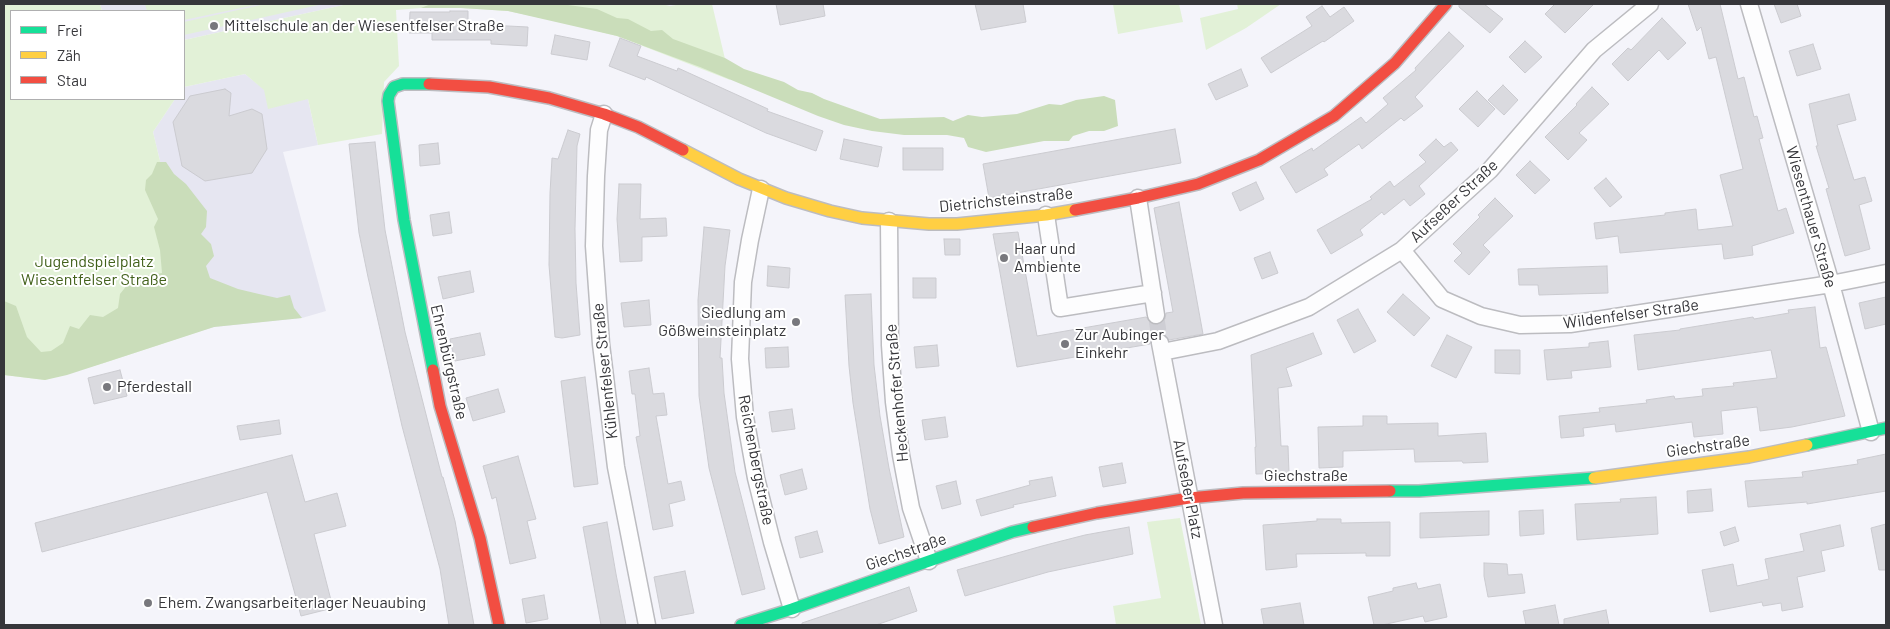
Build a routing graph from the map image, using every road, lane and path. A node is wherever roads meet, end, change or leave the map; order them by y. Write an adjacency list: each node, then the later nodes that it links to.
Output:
1 (1446, 4): 7 (street, Dietrichsteinstraße)
2 (1650, 4): 10 (street, Aufseßer Straße)
3 (1749, 4): 12 (street, Wiesenthauer Straße)
4 (388, 101): 5 (street, Dietrichsteinstraße); 20 (street, Ehrenbürgstraße)
5 (604, 114): 6 (street, Dietrichsteinstraße); 21 (street, Kühlenfelser Straße)
6 (761, 189): 9 (street, Dietrichsteinstraße); 19 (street, Reichenbergstraße)
7 (1138, 198): 8 (street, Dietrichsteinstraße); 13 (street)
8 (1046, 215): 9 (street, Dietrichsteinstraße); 13 (street)
9 (889, 221): 18 (street, Heckenhofer Straße)
10 (1402, 250): 12 (street, Wildenfelser Straße); 15 (street, Aufseßer Straße)
11 (1886, 273): 12 (street, Wildenfelser Straße)
12 (1831, 284): 16 (street, Wiesenthauer Straße)
13 (1153, 293): 14 (street)
14 (1156, 315)
15 (1218, 341): 17 (street, Aufseßer Platz)
16 (1879, 430): 17 (street, Giechstraße)
17 (1189, 498): 18 (street, Giechstraße); 23 (street, Aufseßer Platz)
18 (929, 561): 19 (street, Giechstraße)
19 (792, 609): 22 (street, Giechstraße)
20 (499, 625)
21 (647, 625)
22 (741, 625)
23 (1214, 625)

